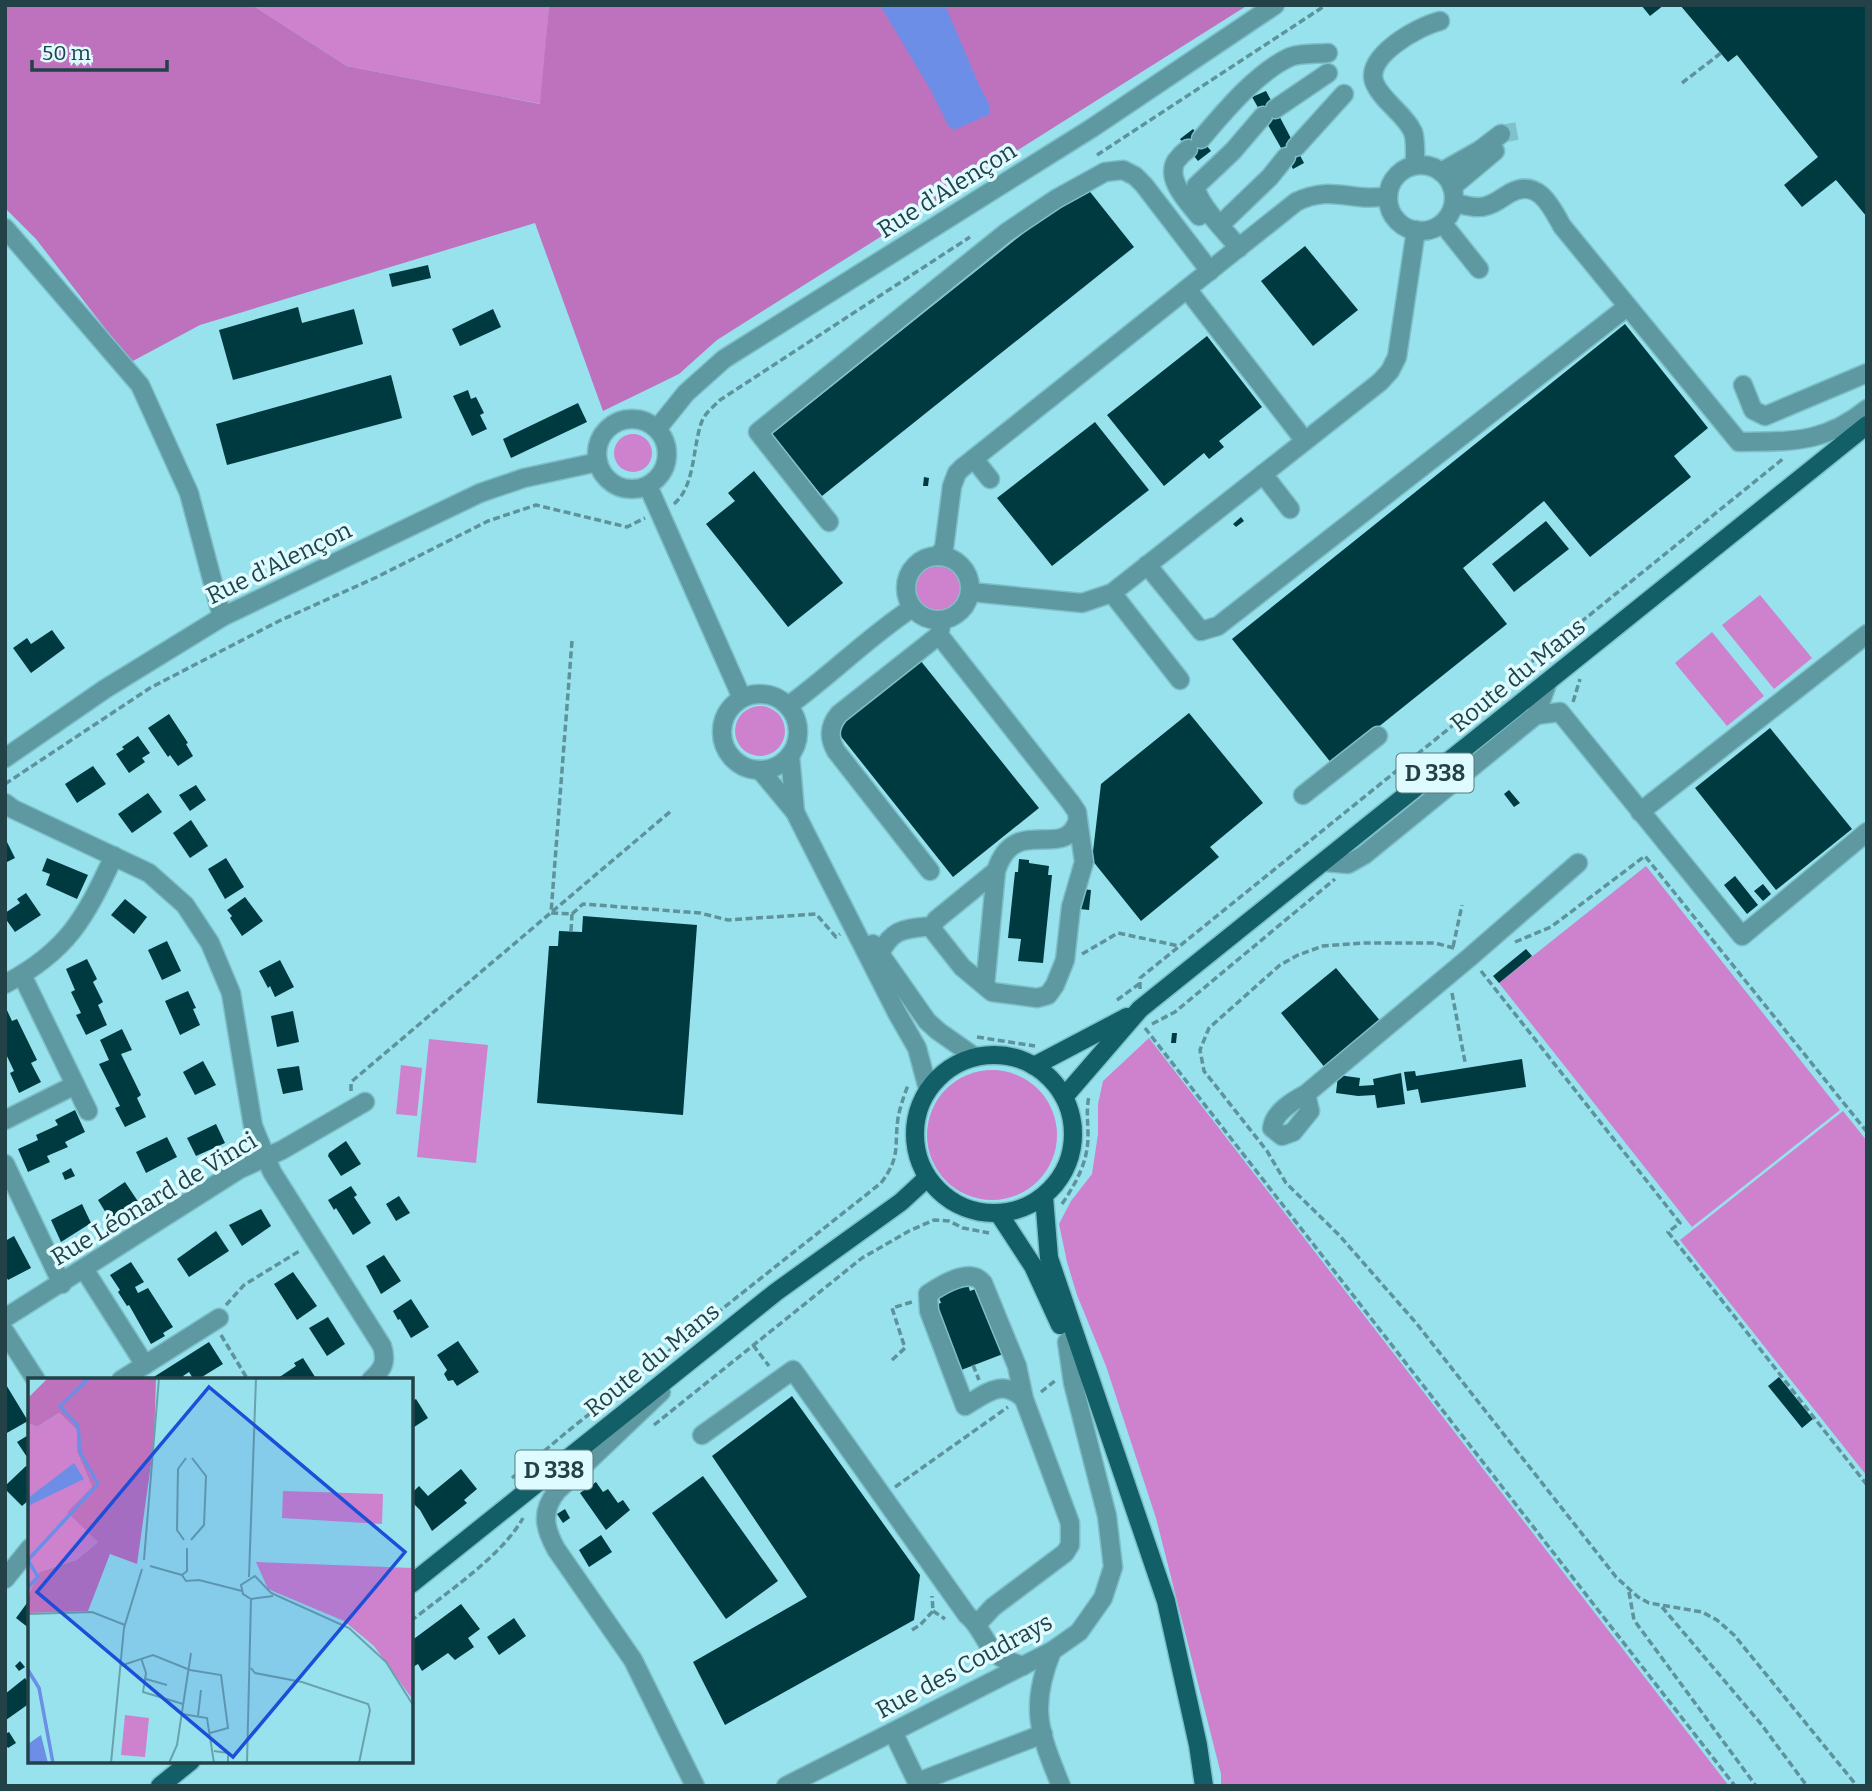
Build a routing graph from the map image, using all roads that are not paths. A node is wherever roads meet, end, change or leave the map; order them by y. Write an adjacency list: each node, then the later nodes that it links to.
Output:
1 (1275, 5): 23 (street, Rue d'Alençon)
2 (1440, 21): 6 (street)
3 (1328, 54): 14 (street)
4 (1328, 73): 11 (street)
5 (1344, 94): 11 (street)
6 (1415, 165): 7 (street); 8 (street)
7 (1441, 172): 9 (street); 9 (street)
8 (1388, 195): 13 (street); 14 (street)
9 (1453, 195): 10 (street); 18 (street)
10 (1443, 224): 13 (street); 15 (street)
11 (1220, 225): 14 (street)
12 (5, 228): 37 (street)
13 (1416, 230): 24 (street)
14 (1234, 252): 16 (street)
15 (1479, 269)
16 (1210, 271): 17 (street); 31 (street)
17 (1187, 289): 24 (street); 25 (street)
18 (1627, 307): 21 (street); 33 (street)
19 (1867, 373): 20 (street)
20 (1743, 385)
21 (1867, 409)
22 (1867, 425): 41 (main road, Route du Mans / D 338)
23 (657, 429): 26 (street); 29 (street)
24 (1305, 441): 27 (street)
25 (974, 459): 28 (street); 32 (street)
26 (598, 462): 29 (street); 37 (street, Rue d'Alençon)
27 (1263, 474): 30 (street); 33 (street)
28 (990, 479)
29 (648, 486): 42 (street)
30 (1290, 509)
31 (829, 523)
32 (938, 556): 34 (street); 36 (street)
33 (1147, 565): 35 (street)
34 (971, 592): 35 (street); 38 (street)
35 (1112, 593): 40 (street)
36 (912, 608): 38 (street); 43 (street)
37 (222, 617): 47 (street, Rue d'Alençon)
38 (941, 628): 53 (street); 58 (street)
39 (1867, 634): 51 (street)
40 (1180, 680)
41 (1547, 684): 44 (street); 56 (main road, Route du Mans / D 338)
42 (742, 698): 43 (street); 48 (street)
43 (788, 706): 46 (street)
44 (1536, 715): 51 (street); 56 (street)
45 (1378, 736): 49 (street)
46 (790, 755): 48 (street); 52 (street)
47 (5, 758)
48 (760, 770): 52 (street)
49 (1303, 795)
50 (5, 803): 55 (street)
51 (1640, 812): 54 (street)
52 (795, 813): 60 (street)
53 (1078, 820): 59 (street); 65 (street)
54 (1867, 832)
55 (114, 856): 63 (street); 76 (street)
56 (1324, 862): 66 (main road, Route du Mans / D 338)
57 (1578, 863): 71 (street)
58 (930, 871)
59 (996, 871): 61 (street); 65 (street)
60 (840, 899): 62 (street); 70 (street)
61 (932, 926): 62 (street); 65 (street)
62 (880, 954): 67 (street)
63 (22, 975): 64 (street); 69 (street)
64 (5, 984)
65 (985, 986)
66 (1140, 1017): 68 (main road, Route du Mans / D 338); 72 (main road, Route du Mans / D 338)
67 (975, 1057): 68 (main road); 70 (main road)
68 (1034, 1066): 72 (main road)
69 (75, 1085): 74 (street); 75 (street)
70 (928, 1089): 78 (main road)
71 (1307, 1094)
72 (1065, 1097): 79 (main road)
73 (360, 1105): 76 (street, Rue Léonard de Vinci)
74 (88, 1111)
75 (5, 1119)
76 (266, 1158): 81 (street, Rue Léonard de Vinci); 91 (street)
77 (5, 1164): 82 (street)
78 (927, 1178): 80 (main road); 87 (main road, Route du Mans / D 338)
79 (1044, 1197): 80 (main road); 99 (main road)
80 (999, 1214): 86 (main road)
81 (84, 1269): 82 (street, Rue Léonard de Vinci); 88 (street)
82 (62, 1284): 83 (street, Rue Léonard de Vinci)
83 (5, 1318)
84 (219, 1318): 88 (street)
85 (5, 1332): 89 (street)
86 (1067, 1342): 98 (street, Rue des Coudrays); 99 (main road)
87 (698, 1355): 96 (main road, Route du Mans / D 338); 106 (street)
88 (145, 1365): 90 (street)
89 (35, 1378)
90 (124, 1378)
91 (373, 1378)
92 (1024, 1399): 92 (street); 97 (street)
93 (702, 1435): 97 (street)
94 (27, 1558): 95 (street)
95 (5, 1579)
96 (413, 1582)
97 (978, 1623): 100 (street)
98 (1052, 1651): 100 (street, Rue des Coudrays); 102 (street)
99 (1177, 1658): 109 (main road)
100 (1023, 1666): 101 (street, Rue des Coudrays)
101 (893, 1732): 104 (street); 107 (street, Rue des Coudrays)
102 (1043, 1734): 104 (street); 108 (street)
103 (189, 1763): 105 (main road)
104 (918, 1784)
105 (160, 1786)
106 (695, 1786)
107 (786, 1786)
108 (1061, 1786)
109 (1204, 1786)

